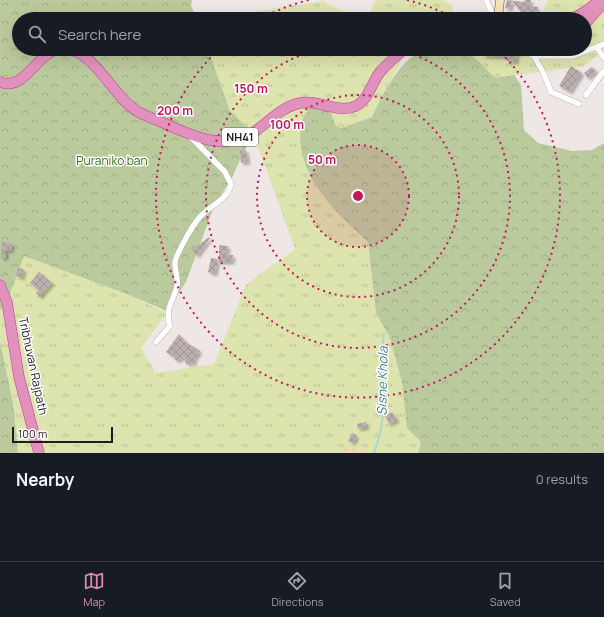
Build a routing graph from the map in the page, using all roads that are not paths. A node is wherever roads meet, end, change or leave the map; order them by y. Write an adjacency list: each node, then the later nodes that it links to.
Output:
1 (486, 0): 5 (street)
2 (500, 0): 6 (street)
3 (600, 0): 7 (highway)
4 (604, 2): 8 (highway)
5 (493, 12)
6 (498, 12)
7 (586, 12)
8 (592, 16)
9 (604, 44): 10 (street)
10 (597, 48): 11 (street); 17 (street)
11 (592, 50)
12 (45, 56): 19 (highway)
13 (84, 56): 22 (highway, NH41)
14 (397, 56): 22 (highway, NH41)
15 (534, 56): 16 (street); 21 (street)
16 (573, 56)
17 (604, 58)
18 (604, 71): 20 (street)
19 (0, 82)
20 (586, 95)
21 (579, 104)
22 (188, 133): 24 (street)
23 (0, 285): 25 (highway, Tribhuvan Rajpath)
24 (156, 342)
25 (39, 453)

